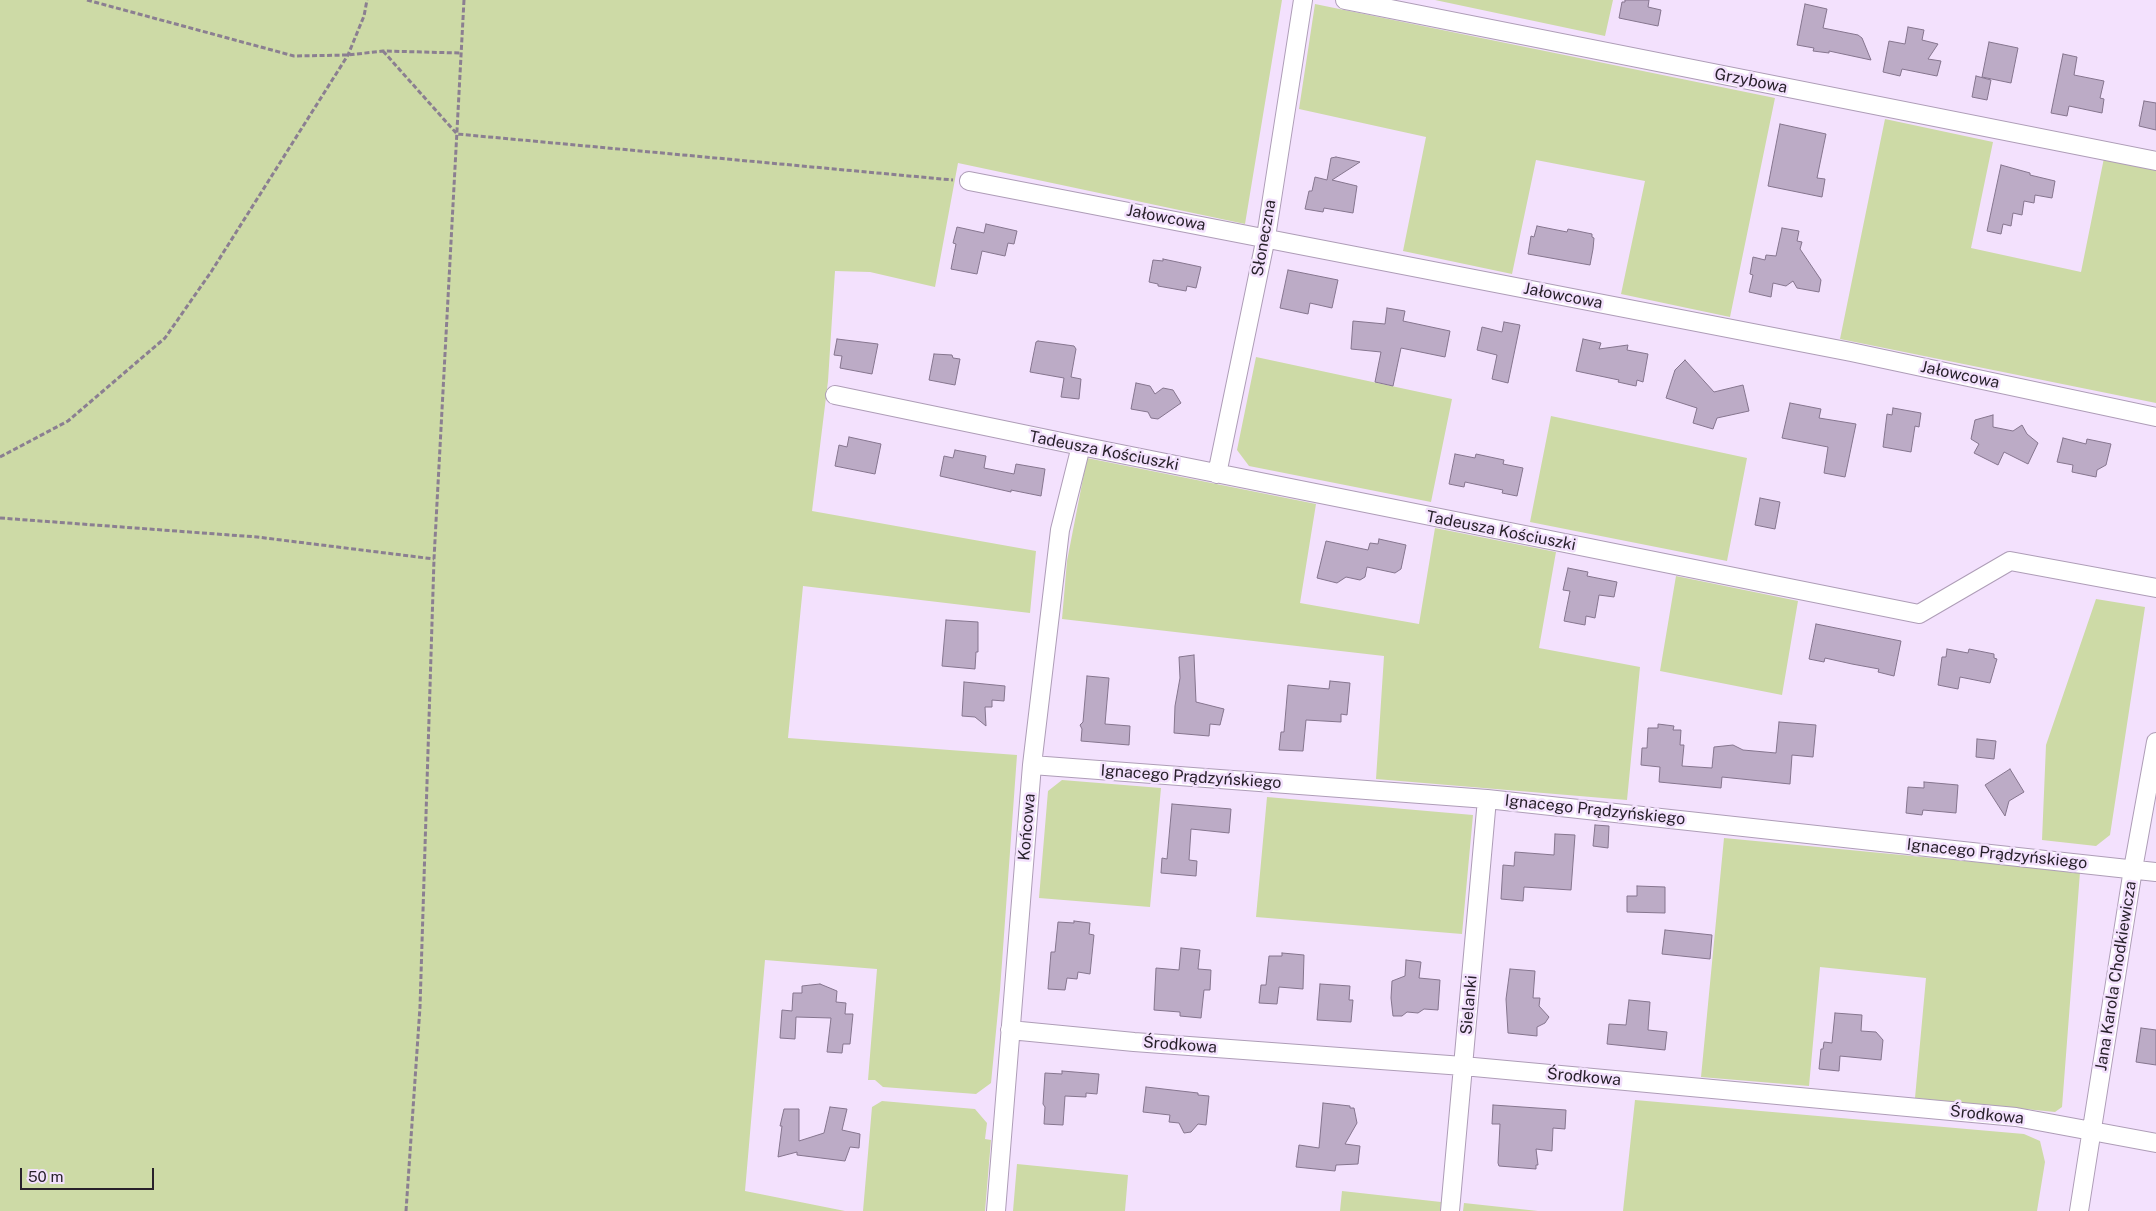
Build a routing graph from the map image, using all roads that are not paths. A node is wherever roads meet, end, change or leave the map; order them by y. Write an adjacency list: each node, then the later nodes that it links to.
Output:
1 (1303, 0): 5 (street, Słoneczna)
2 (1346, 0): 3 (street, Grzybowa)
3 (2156, 161)
4 (969, 181): 5 (street, Jałowcowa)
5 (1266, 237): 7 (street, Jałowcowa); 9 (street, Słoneczna)
6 (835, 395): 8 (street, Tadeusza Kościuszki)
7 (2156, 417)
8 (1081, 446): 9 (street, Tadeusza Kościuszki); 12 (street, Końcowa)
9 (1217, 474): 10 (street, Tadeusza Kościuszki)
10 (2156, 588)
11 (2156, 742): 14 (street, Jana Karola Chodkiewicza)
12 (1032, 765): 13 (street, Ignacego Prądzyńskiego); 16 (street, Końcowa)
13 (1487, 799): 14 (street, Ignacego Prądzyńskiego); 17 (street, Sielanki)
14 (2133, 869): 15 (street, Ignacego Prądzyńskiego); 18 (street, Jana Karola Chodkiewicza)
15 (2156, 872)
16 (1010, 1030): 17 (street, Środkowa); 20 (street, Końcowa)
17 (1463, 1066): 18 (street, Środkowa); 21 (street, Sielanki)
18 (2090, 1130): 19 (street, Środkowa); 22 (street, Jana Karola Chodkiewicza)
19 (2156, 1143)
20 (996, 1211)
21 (1450, 1211)
22 (2078, 1211)

